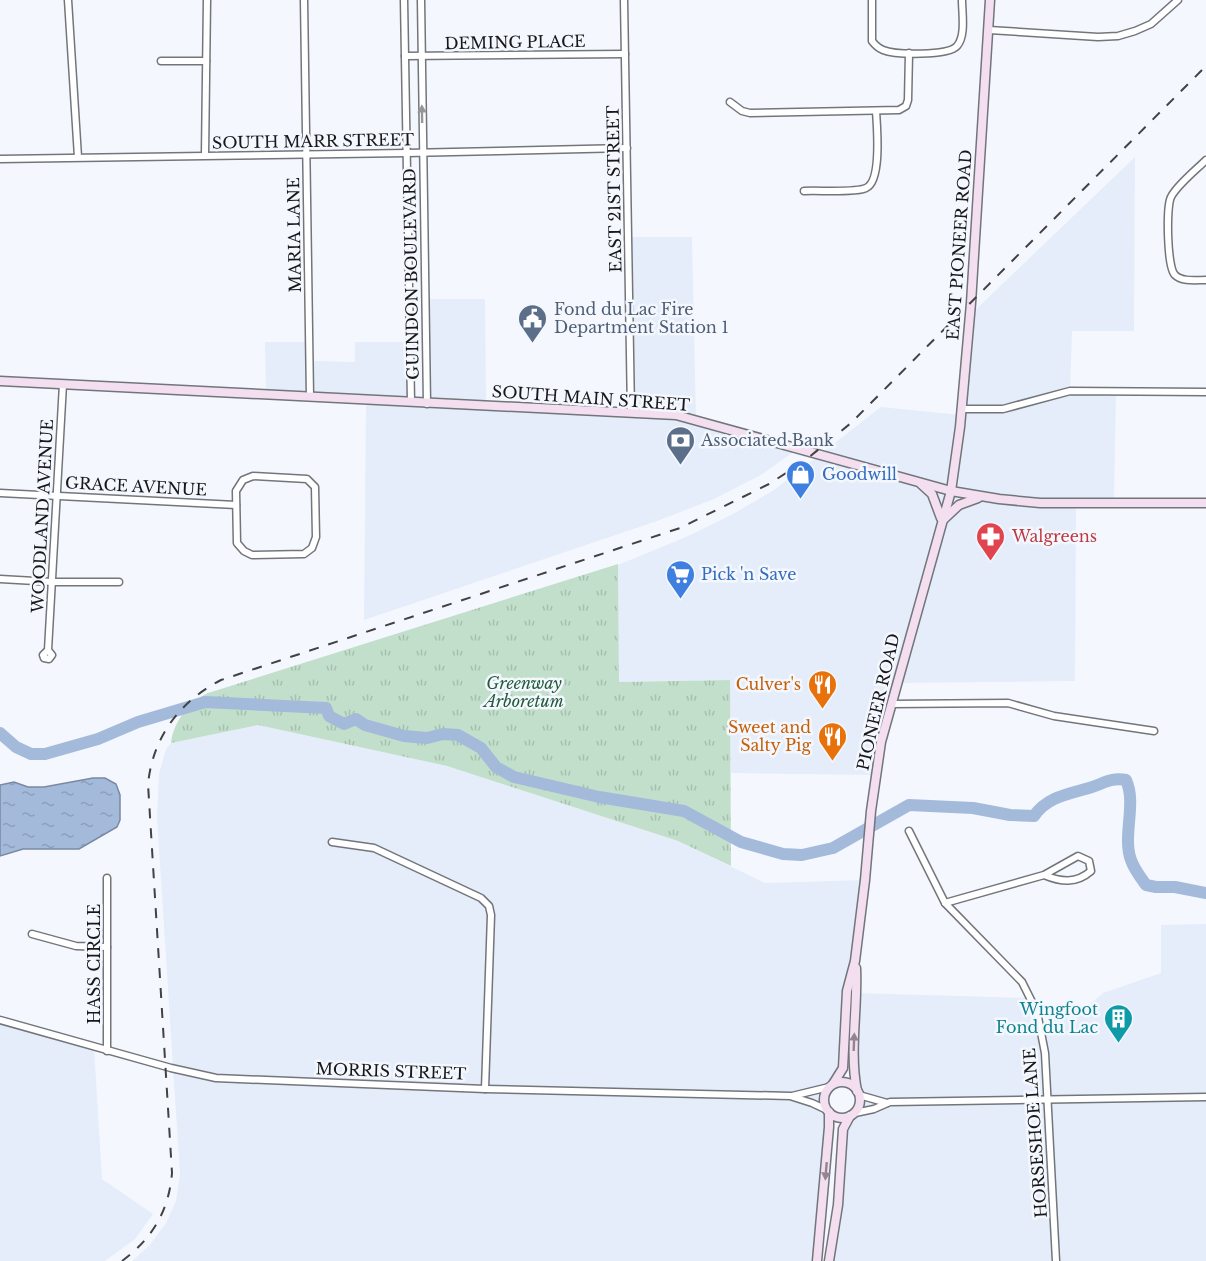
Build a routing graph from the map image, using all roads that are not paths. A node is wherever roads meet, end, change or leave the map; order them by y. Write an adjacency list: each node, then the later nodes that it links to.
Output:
1 (68, 0): 25 (street)
2 (207, 0): 17 (street)
3 (304, 0): 23 (street, MARIA LANE)
4 (404, 0): 14 (street, GUINDON BOULEVARD)
5 (421, 0): 15 (street, GUINDON BOULEVARD)
6 (624, 0): 13 (street, EAST 21ST STREET)
7 (872, 0): 12 (street)
8 (962, 0): 12 (street)
9 (990, 0): 11 (main road, EAST PIONEER ROAD)
10 (1178, 0): 11 (street)
11 (989, 30): 36 (main road, EAST PIONEER ROAD)
12 (909, 53): 19 (street)
13 (625, 54): 15 (street, DEMING PLACE); 20 (street, EAST 21ST STREET)
14 (405, 56): 15 (street, DEMING PLACE); 21 (street, GUINDON BOULEVARD)
15 (421, 57): 22 (street, GUINDON BOULEVARD, one-way to 15)
16 (161, 61): 17 (street)
17 (206, 61): 24 (street)
18 (730, 102): 19 (street)
19 (876, 111): 28 (street)
20 (627, 148): 22 (street, SOUTH MARR STREET); 37 (street, EAST 21ST STREET)
21 (407, 153): 22 (street, SOUTH MARR STREET); 23 (street, SOUTH MARR STREET); 34 (street, GUINDON BOULEVARD)
22 (423, 153): 35 (street, GUINDON BOULEVARD)
23 (306, 154): 24 (street, SOUTH MARR STREET); 33 (street, MARIA LANE)
24 (205, 156): 25 (street, SOUTH MARR STREET)
25 (78, 157): 26 (street, SOUTH MARR STREET)
26 (0, 159)
27 (1206, 160): 29 (street)
28 (804, 190)
29 (1206, 280)
30 (0, 381): 31 (main road, SOUTH MAIN STREET)
31 (63, 384): 33 (main road, SOUTH MAIN STREET); 41 (street, WOODLAND AVENUE)
32 (1206, 392): 36 (street)
33 (310, 398): 34 (main road, SOUTH MAIN STREET)
34 (411, 402): 35 (main road, SOUTH MAIN STREET)
35 (427, 404): 37 (main road, SOUTH MAIN STREET)
36 (962, 409): 39 (main road, EAST PIONEER ROAD)
37 (631, 413): 38 (main road, SOUTH MAIN STREET)
38 (917, 481): 39 (main road, SOUTH MAIN STREET); 45 (main road)
39 (951, 491): 42 (main road, SOUTH MAIN STREET); 45 (main road, PIONEER ROAD)
40 (0, 493): 41 (street, GRACE AVENUE)
41 (57, 496): 44 (street, GRACE AVENUE); 47 (street, WOODLAND AVENUE)
42 (984, 496): 43 (main road, SOUTH MAIN STREET); 45 (main road)
43 (1206, 502)
44 (236, 505): 44 (street)
45 (942, 521): 50 (main road, PIONEER ROAD)
46 (0, 579): 47 (street)
47 (53, 582): 48 (street); 49 (street, WOODLAND AVENUE)
48 (119, 582)
49 (48, 650)
50 (891, 704): 51 (street); 59 (main road, PIONEER ROAD)
51 (1154, 731)
52 (909, 831): 56 (street, HORSESHOE LANE)
53 (332, 842): 63 (street)
54 (1044, 875): 54 (street); 56 (street)
55 (107, 878): 58 (street, HASS CIRCLE)
56 (945, 903): 67 (street, HORSESHOE LANE)
57 (33, 934): 58 (street)
58 (107, 947): 61 (street, HASS CIRCLE)
59 (855, 961): 62 (main road, PIONEER ROAD); 64 (main road, PIONEER ROAD, one-way to 59)
60 (0, 1020): 61 (street, MORRIS STREET)
61 (107, 1051): 63 (street, MORRIS STREET)
62 (831, 1086): 64 (main road); 65 (street, MORRIS STREET); 69 (main road)
63 (486, 1089): 65 (street, MORRIS STREET)
64 (858, 1093): 68 (street); 70 (main road)
65 (790, 1096): 69 (street, MORRIS STREET)
66 (1206, 1097): 67 (street)
67 (1048, 1100): 68 (street); 73 (street, HORSESHOE LANE)
68 (887, 1103): 70 (street)
69 (828, 1111): 70 (main road); 71 (main road, one-way to 71)
70 (852, 1115): 72 (main road)
71 (817, 1261)
72 (829, 1261)
73 (1056, 1261)

